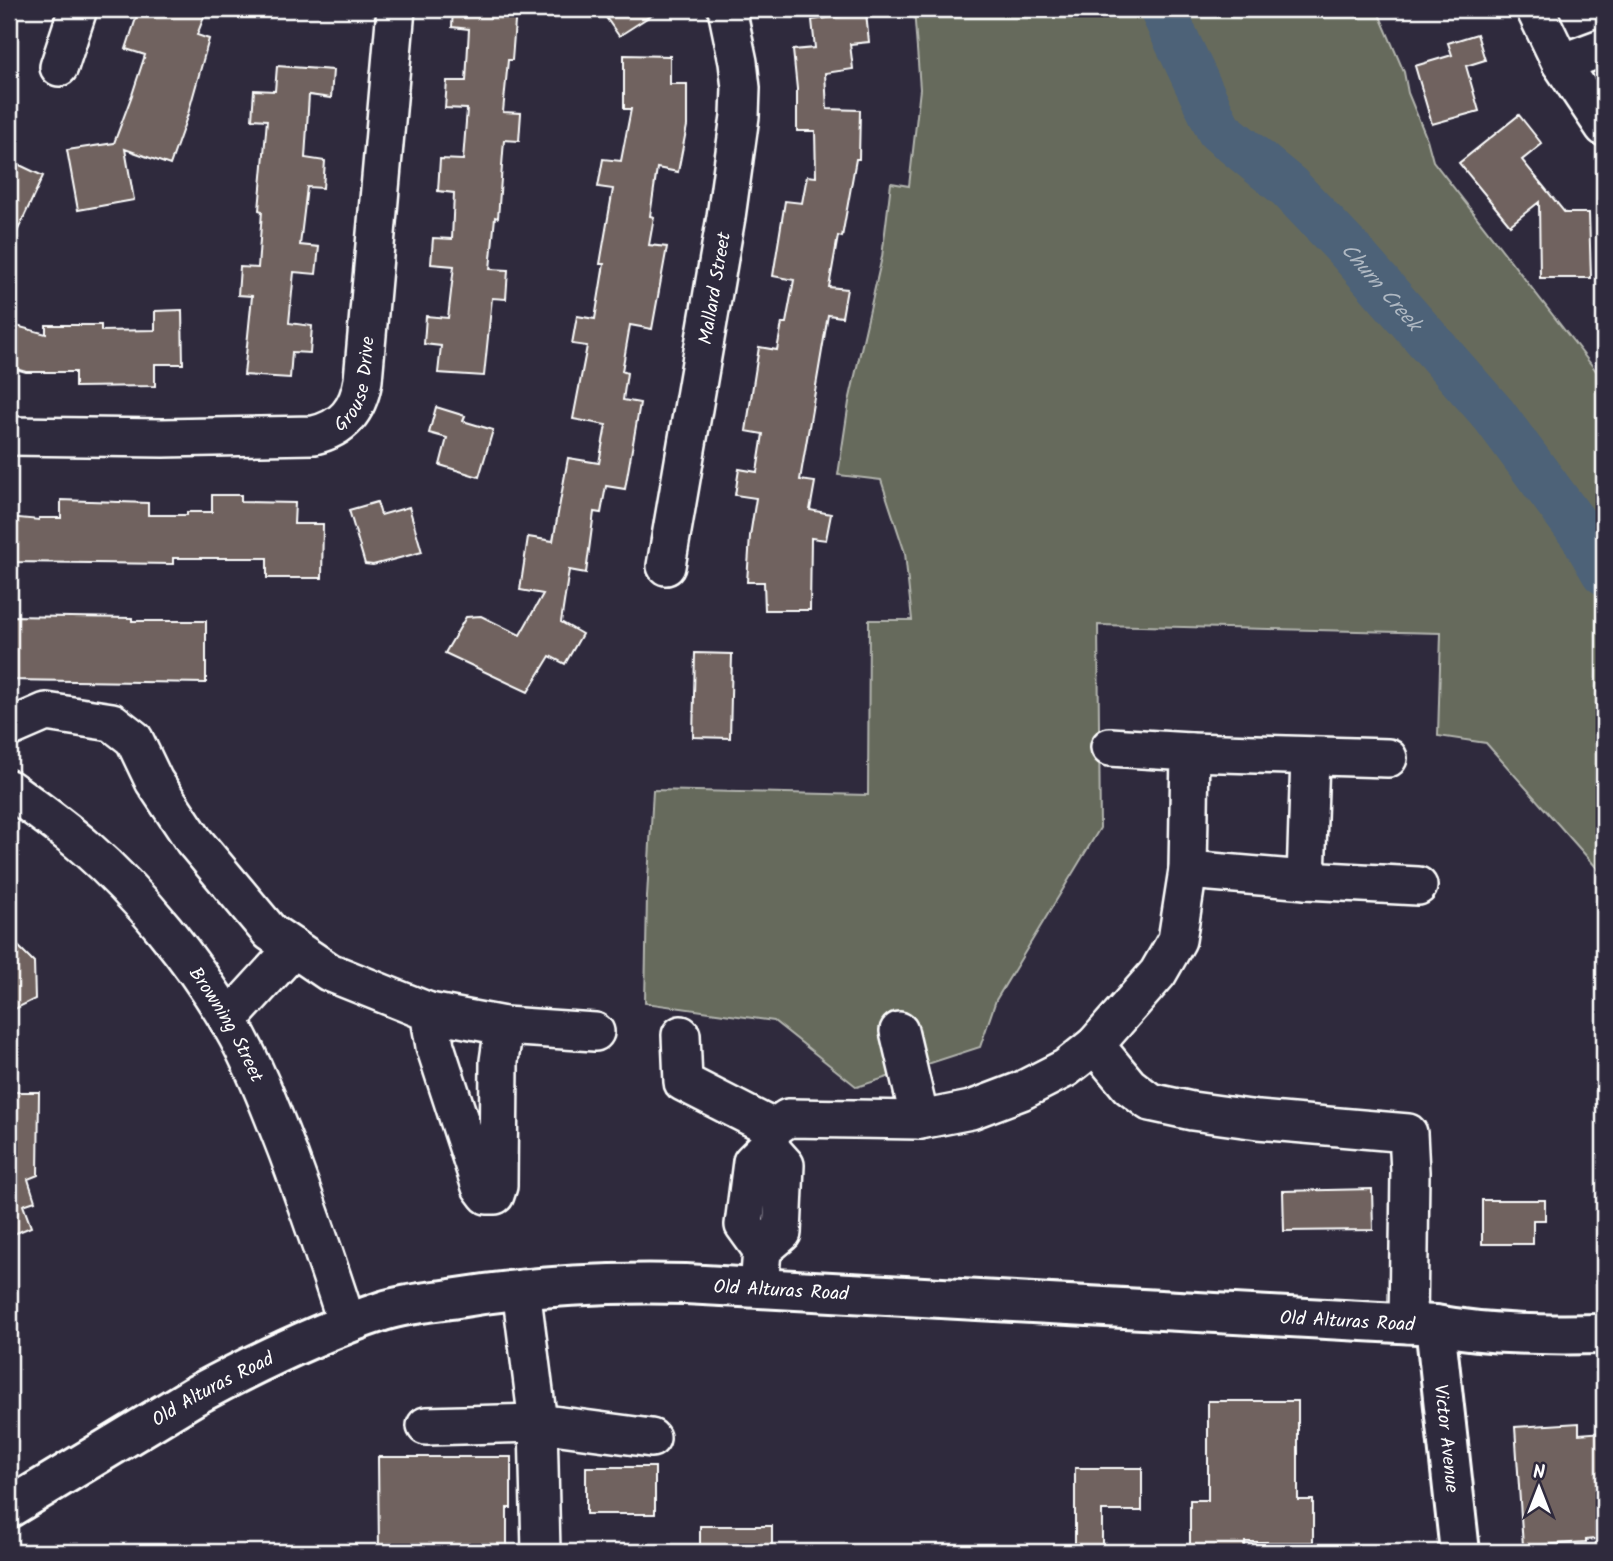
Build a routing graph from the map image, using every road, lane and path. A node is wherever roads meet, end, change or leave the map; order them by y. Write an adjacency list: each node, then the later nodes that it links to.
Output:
1 (78, 9): 7 (street)
2 (396, 9): 9 (street, Grouse Drive)
3 (727, 9): 10 (street, Mallard Street)
4 (1535, 9): 6 (street)
5 (1604, 47): 6 (street)
6 (1561, 63): 8 (street)
7 (59, 67)
8 (1604, 127)
9 (9, 436)
10 (666, 566)
11 (9, 729): 20 (street)
12 (1110, 747): 13 (street)
13 (1190, 752): 14 (street); 17 (street)
14 (1310, 757): 15 (street); 18 (street)
15 (1388, 758)
16 (9, 789): 22 (street, Browning Street)
17 (1188, 870): 18 (street); 27 (street)
18 (1306, 880): 19 (street)
19 (1418, 886)
20 (293, 948): 21 (street); 22 (street)
21 (429, 1012): 23 (street); 23 (street)
22 (228, 1020): 32 (street, Browning Street)
23 (504, 1026): 25 (street)
24 (899, 1031): 28 (street)
25 (595, 1032)
26 (681, 1035): 29 (street)
27 (1095, 1045): 28 (street); 33 (street)
28 (920, 1120): 29 (street)
29 (770, 1137): 30 (street)
30 (759, 1287): 31 (main road, Old Alturas Road); 33 (main road, Old Alturas Road)
31 (521, 1289): 32 (main road, Old Alturas Road); 35 (street)
32 (347, 1324): 38 (main road, Old Alturas Road)
33 (1422, 1324): 34 (main road, Old Alturas Road); 40 (main road, Victor Avenue)
34 (1604, 1334)
35 (538, 1423): 36 (street); 37 (street); 39 (street)
36 (426, 1426)
37 (651, 1438)
38 (9, 1508)
39 (541, 1552)
40 (1460, 1552)

